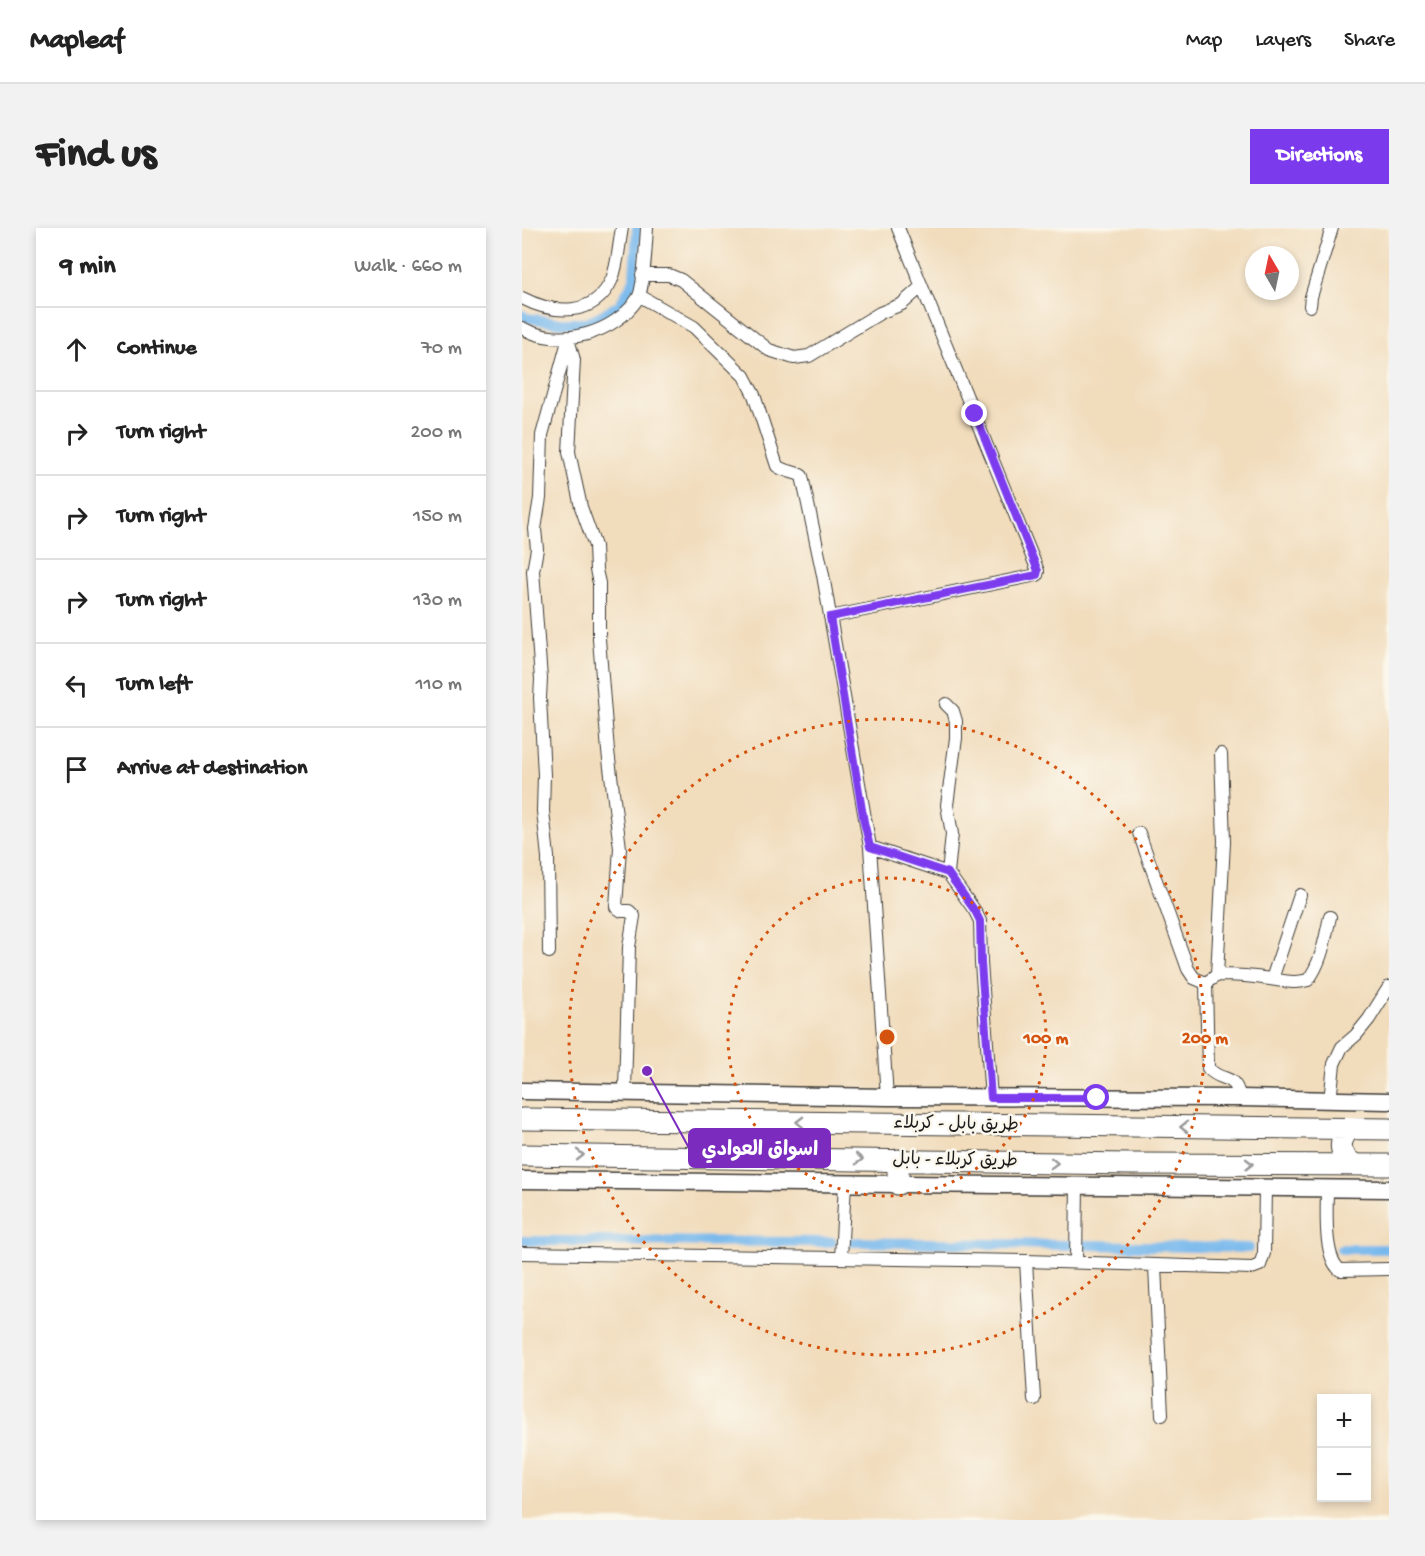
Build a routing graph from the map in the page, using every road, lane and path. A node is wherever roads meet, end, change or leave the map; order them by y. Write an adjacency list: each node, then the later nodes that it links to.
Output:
1 (622, 228): 8 (street)
2 (647, 228): 5 (street)
3 (898, 228): 6 (street)
4 (1332, 228): 9 (street)
5 (642, 275): 6 (street); 7 (street)
6 (922, 286): 12 (street)
7 (640, 296): 11 (street); 12 (street)
8 (522, 298)
9 (1310, 306)
10 (522, 328): 11 (street)
11 (568, 339): 20 (street); 25 (street)
12 (830, 617): 16 (street)
13 (946, 704): 17 (street)
14 (1221, 754): 21 (street)
15 (1139, 833): 21 (street)
16 (870, 847): 17 (street); 26 (street)
17 (948, 873): 27 (street)
18 (1300, 895): 22 (street)
19 (1330, 917): 22 (street)
20 (549, 952)
21 (1211, 979): 22 (street); 28 (street)
22 (1272, 979)
23 (1389, 988): 29 (street)
24 (522, 1091): 25 (main road)
25 (625, 1091): 26 (main road)
26 (887, 1097): 27 (main road)
27 (991, 1098): 28 (main road)
28 (1240, 1098): 29 (main road)
29 (1330, 1101): 30 (main road)
30 (1389, 1101)
31 (522, 1119): 32 (highway, طريق بابل - كربلاء, one-way to 31)
32 (1302, 1128): 33 (highway, طريق بابل - كربلاء); 37 (highway)
33 (1350, 1129): 34 (highway, طريق بابل - كربلاء); 38 (highway)
34 (1389, 1129)
35 (522, 1155): 36 (highway, طريق كربلاء - بابل, one-way to 36)
36 (898, 1160): 37 (highway, طريق كربلاء - بابل, one-way to 37); 42 (highway)
37 (1303, 1164): 38 (highway, طريق كربلاء - بابل)
38 (1354, 1164): 39 (highway, طريق كربلاء - بابل)
39 (1389, 1165)
40 (522, 1180): 41 (main road)
41 (845, 1184): 42 (main road); 48 (street)
42 (898, 1184): 43 (main road)
43 (1077, 1185): 44 (main road); 50 (street)
44 (1265, 1188): 45 (main road); 51 (street)
45 (1327, 1188): 46 (main road); 52 (street)
46 (1389, 1189)
47 (522, 1253): 48 (street)
48 (842, 1258): 49 (street)
49 (1026, 1261): 50 (street); 53 (street)
50 (1076, 1262): 51 (street)
51 (1155, 1266): 54 (street)
52 (1389, 1269)
53 (1034, 1399)
54 (1162, 1415)

